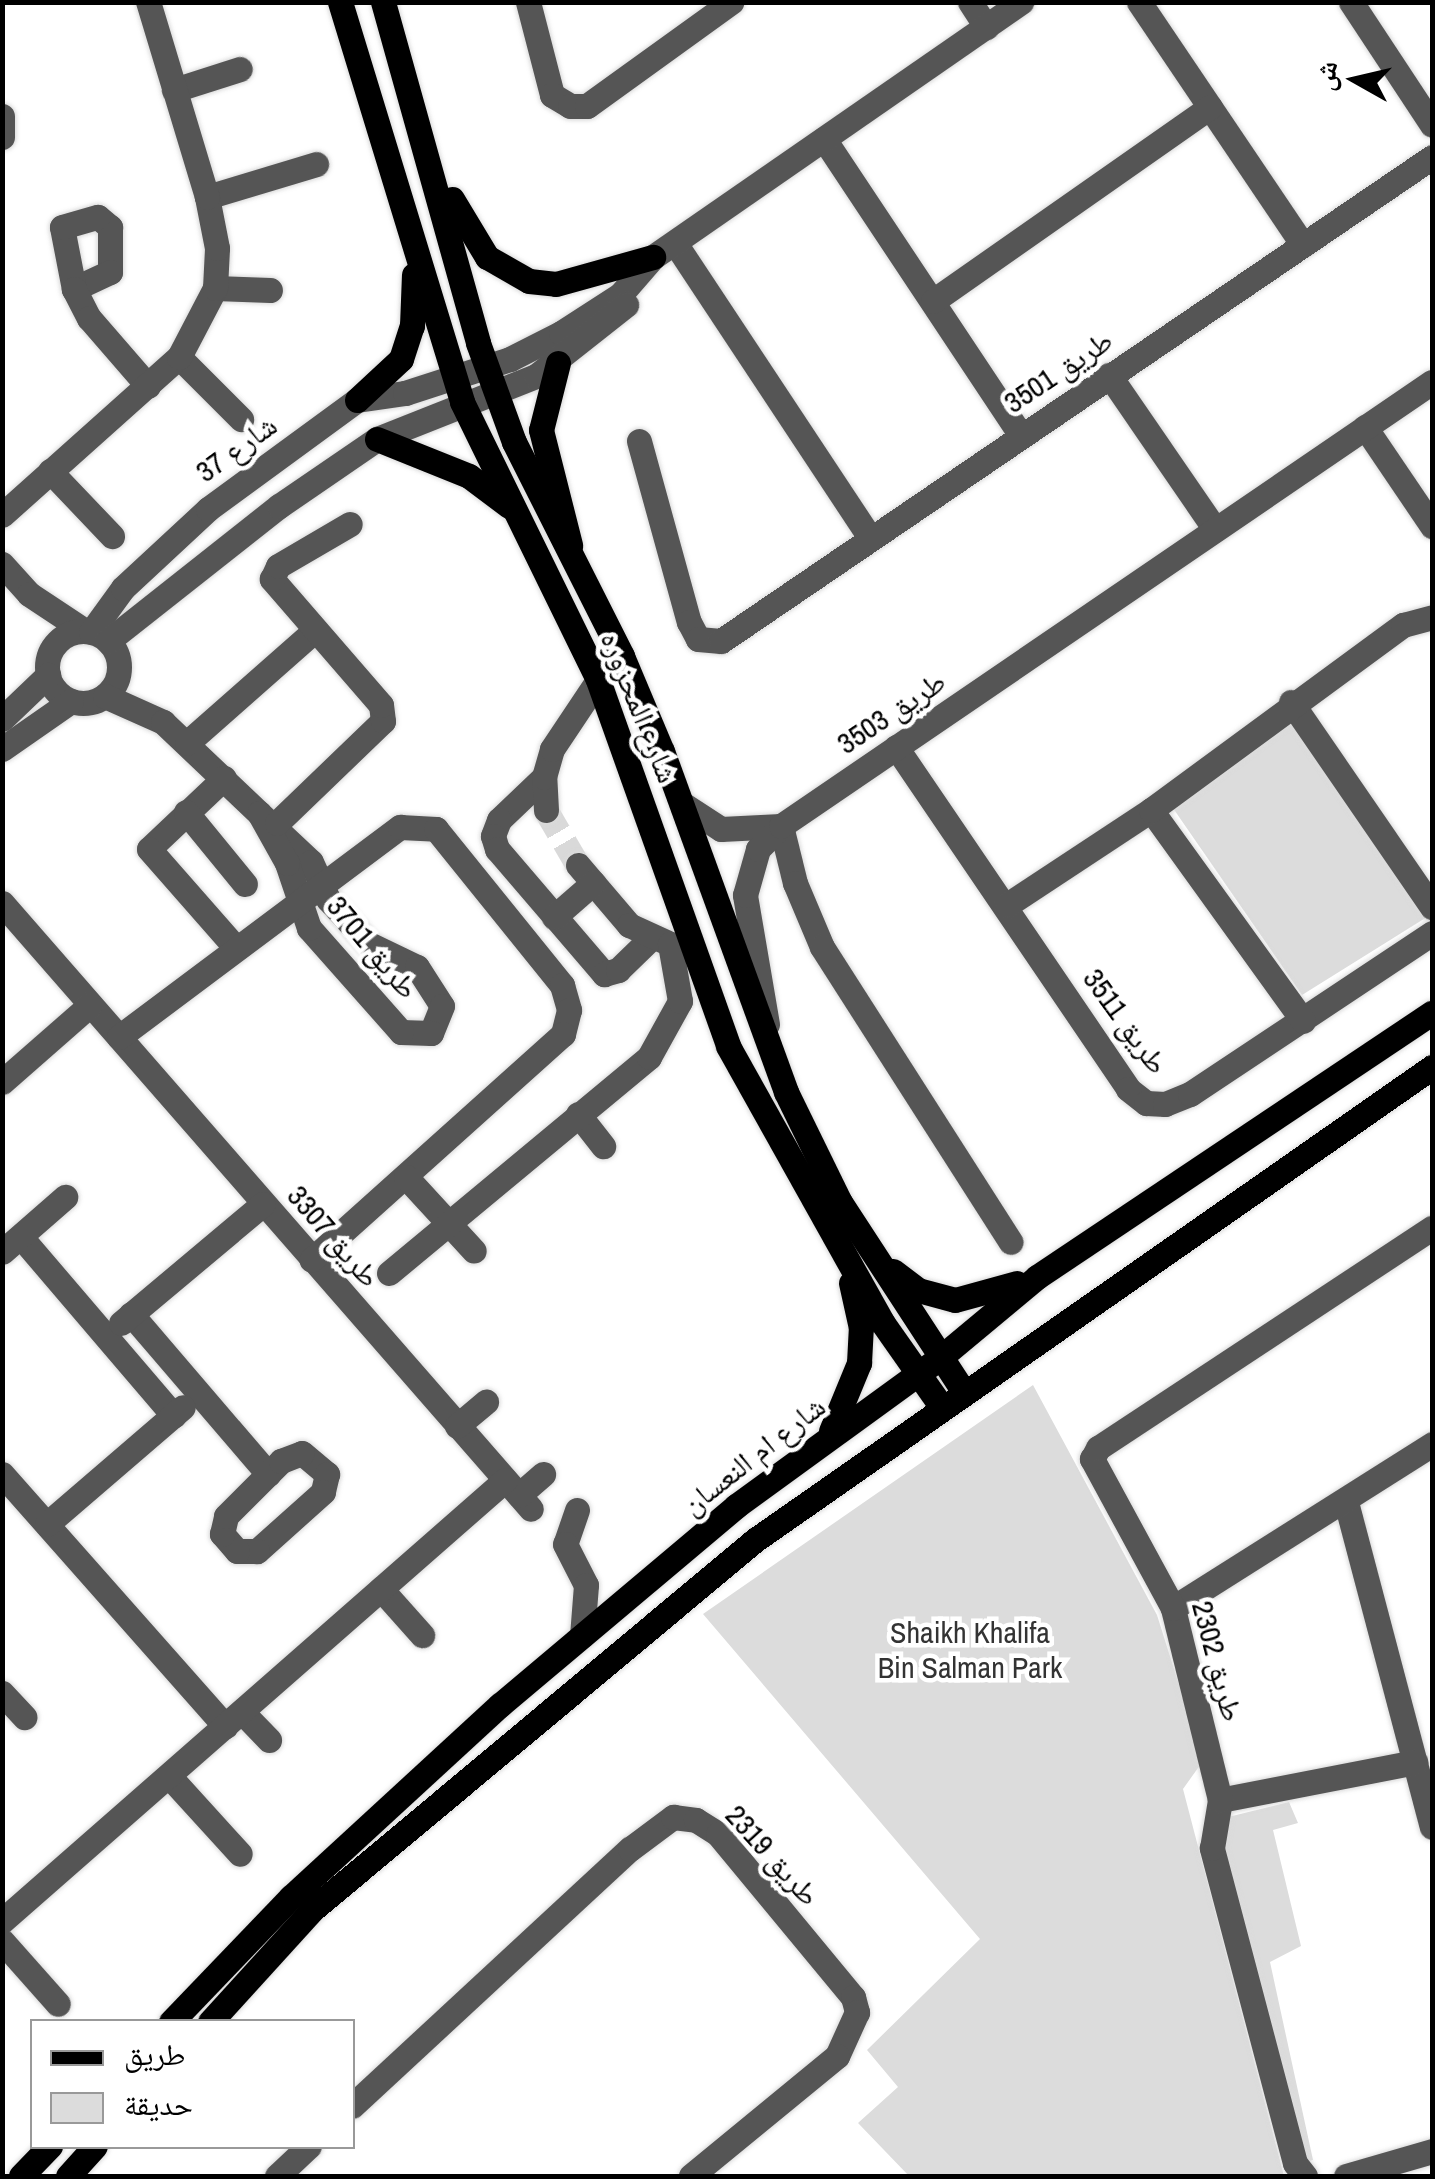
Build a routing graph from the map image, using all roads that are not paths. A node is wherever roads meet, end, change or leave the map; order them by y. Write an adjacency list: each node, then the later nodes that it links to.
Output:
1 (148, 2): 12 (street)
2 (340, 2): 22 (main road, شارع المحزوره)
3 (383, 2): 19 (main road, شارع المحزوره)
4 (528, 2): 5 (street)
5 (730, 2)
6 (970, 2): 10 (street)
7 (1021, 2): 10 (street)
8 (1139, 2): 13 (street)
9 (1352, 2): 15 (street)
10 (986, 26): 17 (street)
11 (240, 69): 12 (street)
12 (174, 90): 21 (street)
13 (1210, 108): 23 (street); 29 (street)
14 (2, 116): 16 (street)
15 (1432, 126)
16 (2, 137)
17 (824, 139): 24 (street); 29 (street)
18 (1432, 157): 23 (street, طريق 3501)
19 (432, 159): 25 (main road); 32 (main road, شارع المحزوره)
20 (316, 164): 21 (street)
21 (207, 197): 26 (street)
22 (410, 235): 33 (main road, شارع المحزوره); 38 (main road)
23 (1303, 245): 34 (street, طريق 3501)
24 (677, 246): 25 (street); 52 (street)
25 (653, 257): 31 (street); 32 (street, شارع 37)
26 (215, 288): 28 (street); 30 (street)
27 (74, 289): 36 (street)
28 (270, 290)
29 (932, 301): 42 (street)
30 (179, 357): 36 (street); 40 (street)
31 (558, 363): 37 (street); 53 (main road)
32 (487, 366): 33 (street, شارع 37); 37 (main road, شارع المحزوره)
33 (456, 375): 38 (street, شارع 37); 39 (main road, شارع المحزوره)
34 (1110, 376): 42 (street, طريق 3501); 50 (street)
35 (1432, 382): 41 (street, طريق 3503)
36 (148, 386): 45 (street)
37 (496, 395): 39 (street); 53 (main road, شارع المحزوره)
38 (357, 400): 58 (street, شارع 37)
39 (462, 402): 43 (street); 46 (main road, شارع المحزوره)
40 (241, 419)
41 (1365, 428): 49 (street); 50 (street, طريق 3503)
42 (1021, 436): 52 (street, طريق 3501)
43 (377, 438): 46 (main road); 58 (street)
44 (639, 441): 52 (street, طريق 3501)
45 (50, 471): 47 (street); 51 (street)
46 (512, 508): 60 (main road, شارع المحزوره)
47 (2, 514)
48 (350, 524): 57 (street)
49 (1432, 526)
50 (1214, 528): 66 (street, طريق 3503)
51 (112, 536)
52 (870, 538)
53 (569, 555): 70 (main road, شارع المحزوره)
54 (2, 564): 55 (street)
55 (30, 594): 58 (street); 59 (street)
56 (1432, 617): 63 (street)
57 (315, 630): 65 (street); 74 (street)
58 (95, 635): 59 (street); 61 (street)
59 (50, 663): 62 (street); 64 (street)
60 (598, 680): 68 (street); 86 (main road, شارع المحزوره)
61 (105, 696): 62 (street); 65 (street, طريق 3701)
62 (70, 701): 67 (street)
63 (1291, 702): 72 (street); 83 (street)
64 (2, 719)
65 (188, 742): 69 (street, طريق 3701)
66 (896, 748): 75 (street, طريق 3503); 82 (street, طريق 3511)
67 (2, 749)
68 (544, 777): 71 (street); 84 (street)
69 (224, 778): 73 (street); 74 (street, طريق 3701)
70 (684, 805): 75 (street); 92 (main road, شارع المحزوره)
71 (546, 810)
72 (1150, 810): 82 (street); 90 (street)
73 (186, 812): 79 (street); 87 (street)
74 (268, 818): 77 (street, طريق 3701); 80 (street, طريق 3701)
75 (782, 826): 76 (street); 78 (street)
76 (749, 874): 78 (street); 92 (street)
77 (320, 882): 80 (street); 80 (street, طريق 3701); 97 (street)
78 (795, 883): 102 (street)
79 (245, 884)
80 (297, 900): 87 (street)
81 (2, 902): 88 (street, طريق 3307)
82 (1007, 904): 90 (street, طريق 3511)
83 (1432, 907)
84 (554, 917): 86 (street); 86 (street)
85 (1432, 934): 90 (street, طريق 3511)
86 (672, 944): 95 (street); 104 (main road, شارع المحزوره)
87 (236, 948): 91 (street)
88 (90, 1005): 91 (street, طريق 3307); 94 (street)
89 (1432, 1013): 109 (main road, شارع ام النعسان)
90 (1303, 1021)
91 (119, 1037): 99 (street, طريق 3307)
92 (768, 1047): 107 (main road, شارع المحزوره)
93 (1432, 1066): 114 (main road)
94 (2, 1082)
95 (578, 1114): 96 (street); 100 (street)
96 (603, 1146)
97 (406, 1177): 100 (street); 106 (street)
98 (64, 1197): 103 (street)
99 (263, 1204): 106 (street, طريق 3307); 110 (street)
100 (446, 1220): 105 (street); 108 (street)
101 (1432, 1228): 130 (street, طريق 2302)
102 (1011, 1242)
103 (12, 1244): 111 (street)
104 (841, 1250): 113 (main road, شارع المحزوره); 120 (main road)
105 (474, 1251)
106 (311, 1260): 119 (street, طريق 3307)
107 (881, 1262): 109 (main road); 112 (main road, شارع المحزوره)
108 (389, 1272)
109 (1037, 1276): 112 (main road, شارع ام النعسان)
110 (131, 1314): 111 (street); 115 (street)
111 (107, 1337): 118 (street)
112 (941, 1357): 113 (main road, شارع ام النعسان); 114 (main road, شارع المحزوره)
113 (917, 1373): 117 (main road, شارع المحزوره); 120 (main road, شارع ام النعسان)
114 (963, 1391): 117 (main road)
115 (200, 1394): 118 (street); 123 (street)
116 (486, 1402): 119 (street)
117 (941, 1406): 146 (main road)
118 (174, 1416): 128 (street)
119 (458, 1426): 125 (street, طريق 3307)
120 (828, 1437): 132 (main road, شارع ام النعسان)
121 (1432, 1444): 126 (street)
122 (2, 1474): 128 (street)
123 (268, 1474)
124 (543, 1474): 125 (street)
125 (518, 1495): 129 (street)
126 (1346, 1502): 130 (street); 137 (street)
127 (578, 1510): 132 (street)
128 (47, 1524): 135 (street)
129 (381, 1589): 131 (street); 135 (street)
130 (1174, 1608): 139 (street, طريق 2302)
131 (422, 1635)
132 (582, 1636): 145 (main road, شارع ام النعسان)
133 (3, 1696): 134 (street)
134 (24, 1717)
135 (233, 1719): 136 (street); 138 (street)
136 (269, 1740)
137 (1415, 1762): 139 (street); 140 (street)
138 (168, 1776): 141 (street); 142 (street)
139 (1220, 1800): 156 (street, طريق 2302)
140 (1432, 1828)
141 (240, 1854)
142 (2, 1922)
143 (2, 1940): 144 (street)
144 (58, 2004)
145 (174, 2019)
146 (213, 2019)
147 (355, 2103): 155 (street, طريق 2319)
148 (47, 2149): 152 (main road)
149 (93, 2149): 153 (main road)
150 (306, 2149): 154 (street)
151 (1432, 2151): 157 (street)
152 (21, 2176)
153 (68, 2176)
154 (277, 2176)
155 (691, 2176)
156 (1305, 2176)
157 (1346, 2176)

